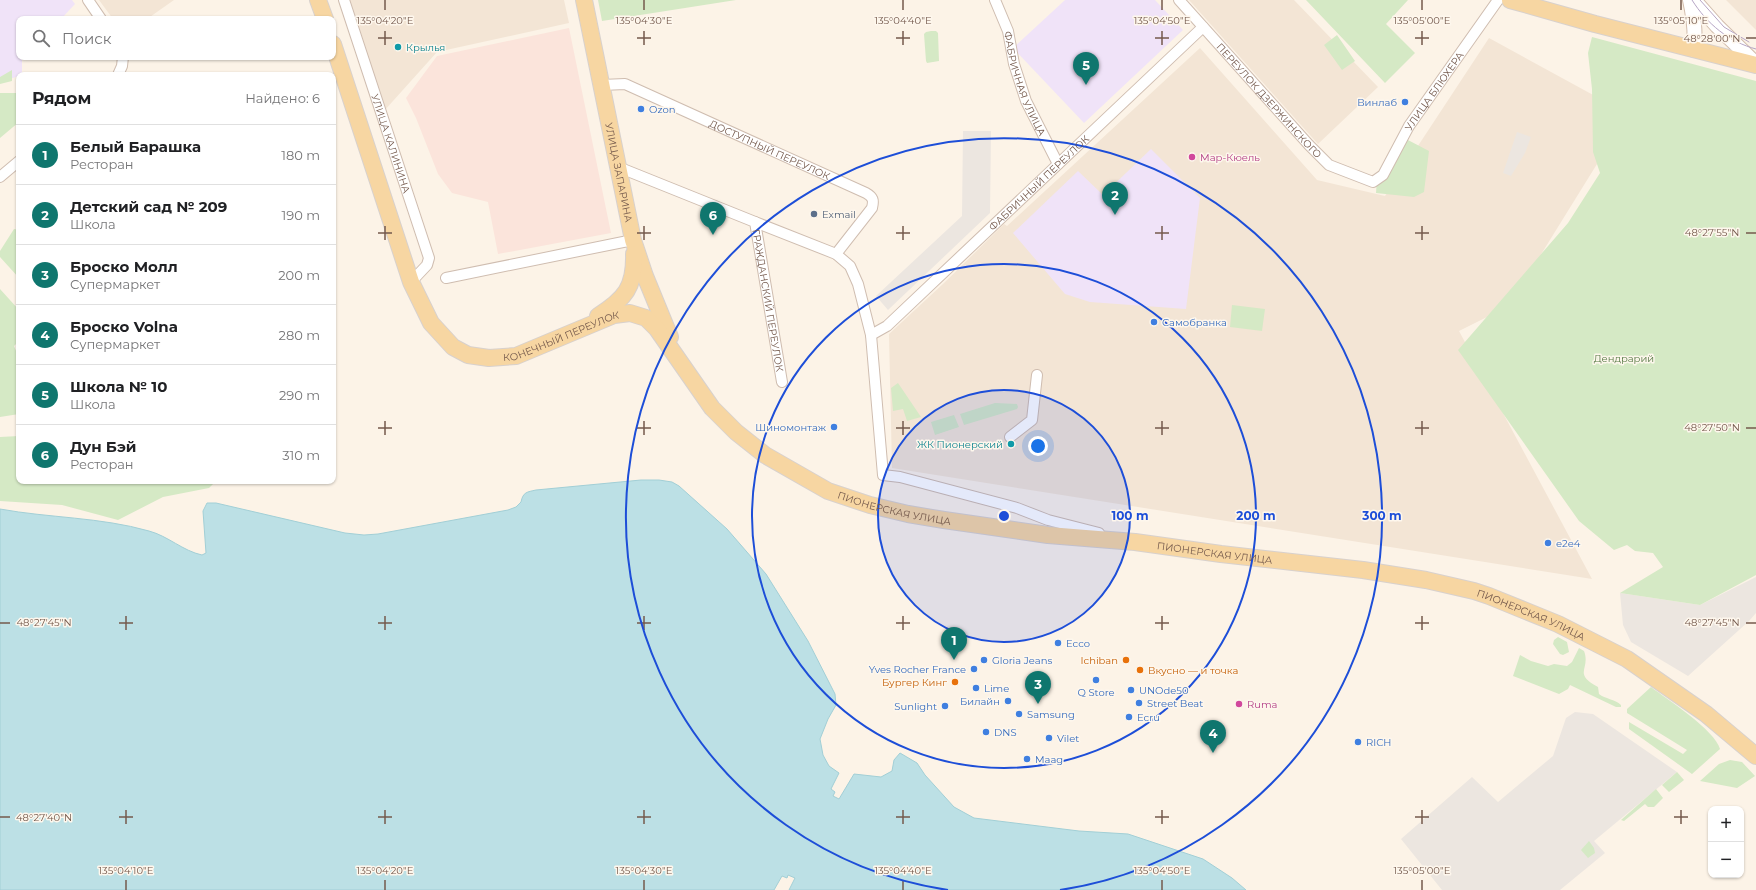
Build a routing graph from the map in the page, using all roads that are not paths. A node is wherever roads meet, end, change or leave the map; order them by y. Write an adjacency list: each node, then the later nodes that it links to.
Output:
1 (88, 0): 11 (street)
2 (318, 0): 12 (main road)
3 (344, 0): 29 (street, УЛИЦА КАЛИНИНА)
4 (584, 0): 19 (main road, УЛИЦА ЗАПАРИНА)
5 (995, 0): 21 (street, ФАБРИЧНАЯ УЛИЦА)
6 (1179, 0): 13 (street, ПЕРЕУЛОК ДЗЕРЖИНСКОГО)
7 (1498, 0): 24 (street, УЛИЦА БЛЮХЕРА)
8 (1510, 0): 14 (main road)
9 (1690, 0): 14 (main road)
10 (1694, 0): 17 (main road)
11 (99, 16)
12 (324, 16)
13 (1202, 27): 21 (street, ФАБРИЧНЫЙ ПЕРЕУЛОК); 24 (street, ПЕРЕУЛОК ДЗЕРЖИНСКОГО)
14 (1694, 50): 17 (main road)
15 (336, 53): 29 (main road)
16 (123, 60): 18 (street)
17 (1756, 64)
18 (119, 72)
19 (602, 85): 22 (main road, УЛИЦА ЗАПАРИНА); 27 (street, ДОСТУПНЫЙ ПЕРЕУЛОК)
20 (16, 163): 23 (street)
21 (1058, 164): 31 (street, ФАБРИЧНЫЙ ПЕРЕУЛОК)
22 (618, 167): 25 (street, ГРАЖДАНСКИЙ ПЕРЕУЛОК); 26 (main road, УЛИЦА ЗАПАРИНА)
23 (0, 177)
24 (1373, 182)
25 (755, 222): 27 (street); 34 (street, ГРАЖДАНСКИЙ ПЕРЕУЛОК)
26 (633, 240): 28 (street); 30 (main road); 32 (main road, УЛИЦА ЗАПАРИНА)
27 (836, 254): 31 (street)
28 (446, 278)
29 (411, 282): 30 (main road, КОНЕЧНЫЙ ПЕРЕУЛОК)
30 (570, 333): 32 (main road, КОНЕЧНЫЙ ПЕРЕУЛОК)
31 (871, 335): 36 (street)
32 (680, 362): 36 (main road, ПИОНЕРСКАЯ УЛИЦА)
33 (1037, 375): 35 (street)
34 (782, 382)
35 (1010, 437)
36 (1135, 542): 37 (main road, ПИОНЕРСКАЯ УЛИЦА)
37 (1755, 754)

